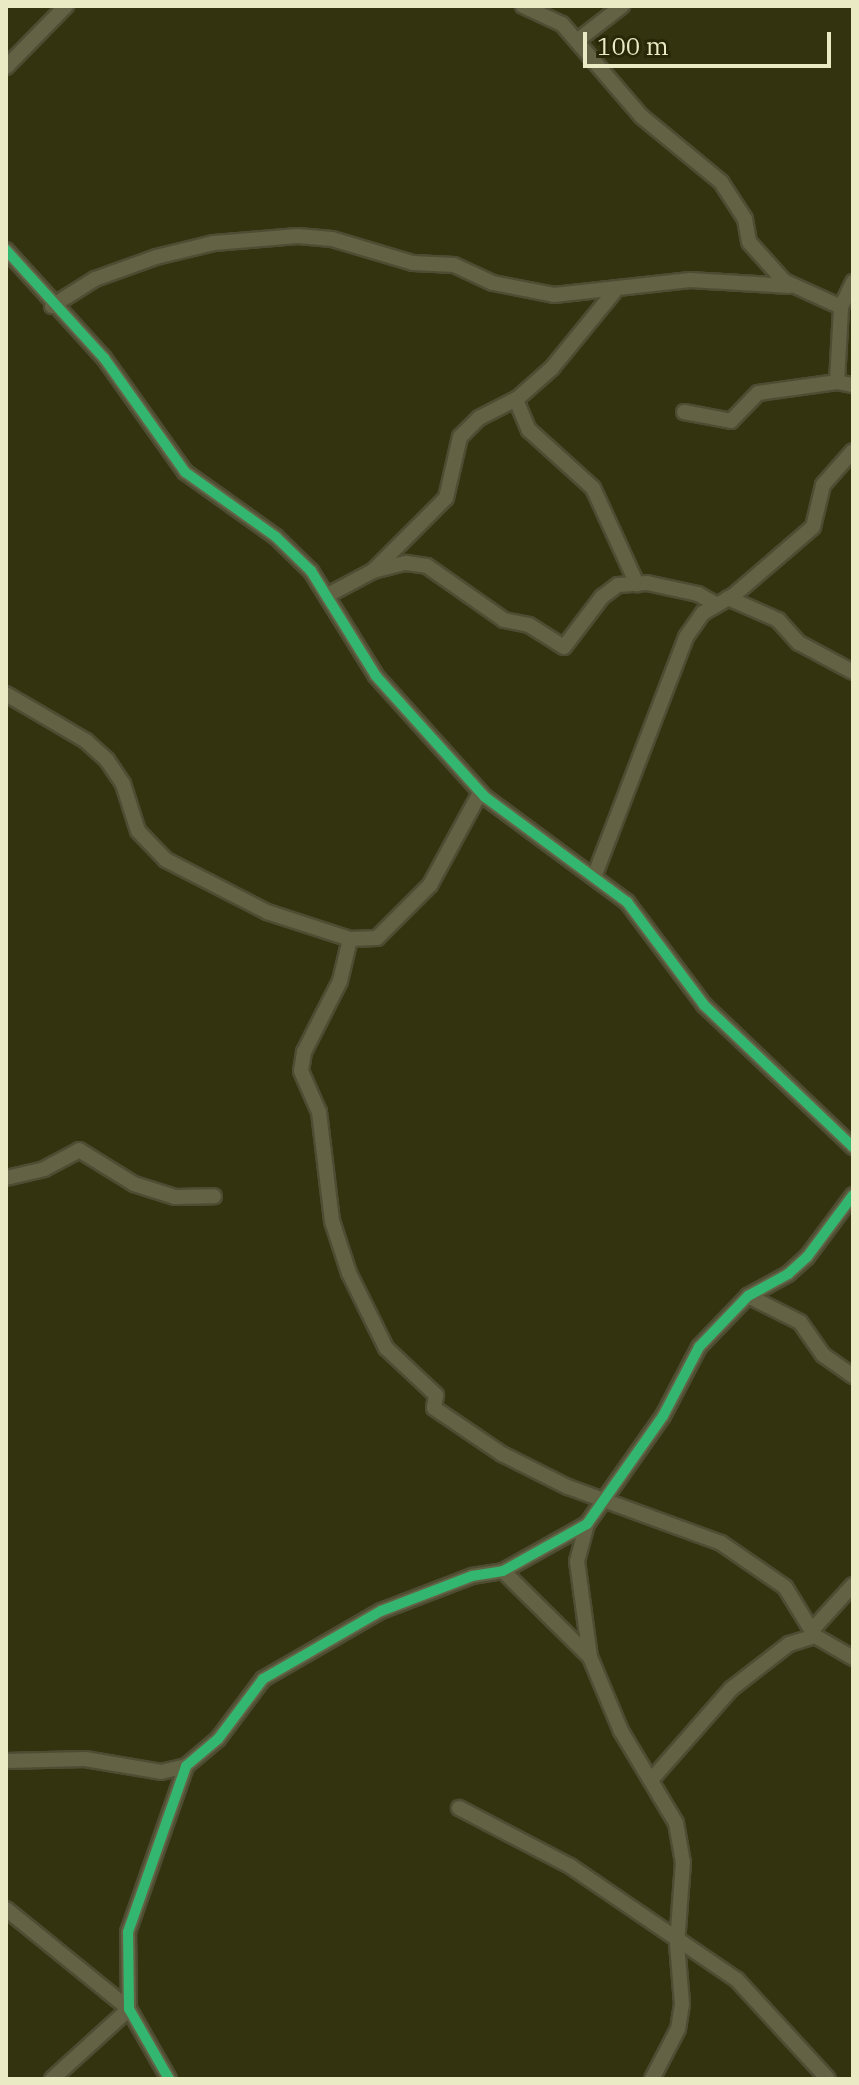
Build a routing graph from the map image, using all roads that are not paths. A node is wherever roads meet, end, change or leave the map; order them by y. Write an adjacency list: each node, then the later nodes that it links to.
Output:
1 (66, 6): 5 (street)
2 (523, 6): 4 (street)
3 (622, 6): 4 (street)
4 (578, 40): 8 (street)
5 (6, 67)
6 (6, 250): 10 (street)
7 (853, 282): 11 (street)
8 (790, 286): 9 (street); 11 (street)
9 (614, 292): 10 (street); 14 (street)
10 (52, 306): 19 (street)
11 (841, 307): 12 (street)
12 (837, 382): 13 (street); 15 (street)
13 (853, 385)
14 (516, 400): 17 (street); 18 (street)
15 (684, 412)
16 (853, 451): 20 (street)
17 (373, 571): 18 (street); 19 (street)
18 (637, 584): 20 (street)
19 (328, 595): 23 (street)
20 (722, 601): 21 (street); 24 (street)
21 (853, 672)
22 (6, 694): 25 (street)
23 (480, 793): 24 (street); 25 (street)
24 (594, 877): 26 (street)
25 (350, 939): 32 (street)
26 (853, 1147)
27 (6, 1178): 29 (street)
28 (853, 1195): 30 (street)
29 (214, 1196)
30 (748, 1296): 31 (street); 32 (street)
31 (853, 1376)
32 (609, 1501): 33 (street); 36 (street)
33 (587, 1524): 34 (street); 37 (street)
34 (503, 1571): 37 (street); 40 (street)
35 (853, 1585): 36 (street)
36 (813, 1633): 38 (street); 41 (street)
37 (590, 1657): 41 (street)
38 (853, 1658)
39 (6, 1761): 40 (street)
40 (186, 1766): 45 (street)
41 (652, 1779): 44 (street)
42 (459, 1808): 44 (street)
43 (6, 1909): 45 (street)
44 (677, 1944): 48 (street); 49 (street)
45 (129, 2009): 46 (street); 47 (street)
46 (52, 2079)
47 (169, 2079)
48 (652, 2079)
49 (828, 2079)

